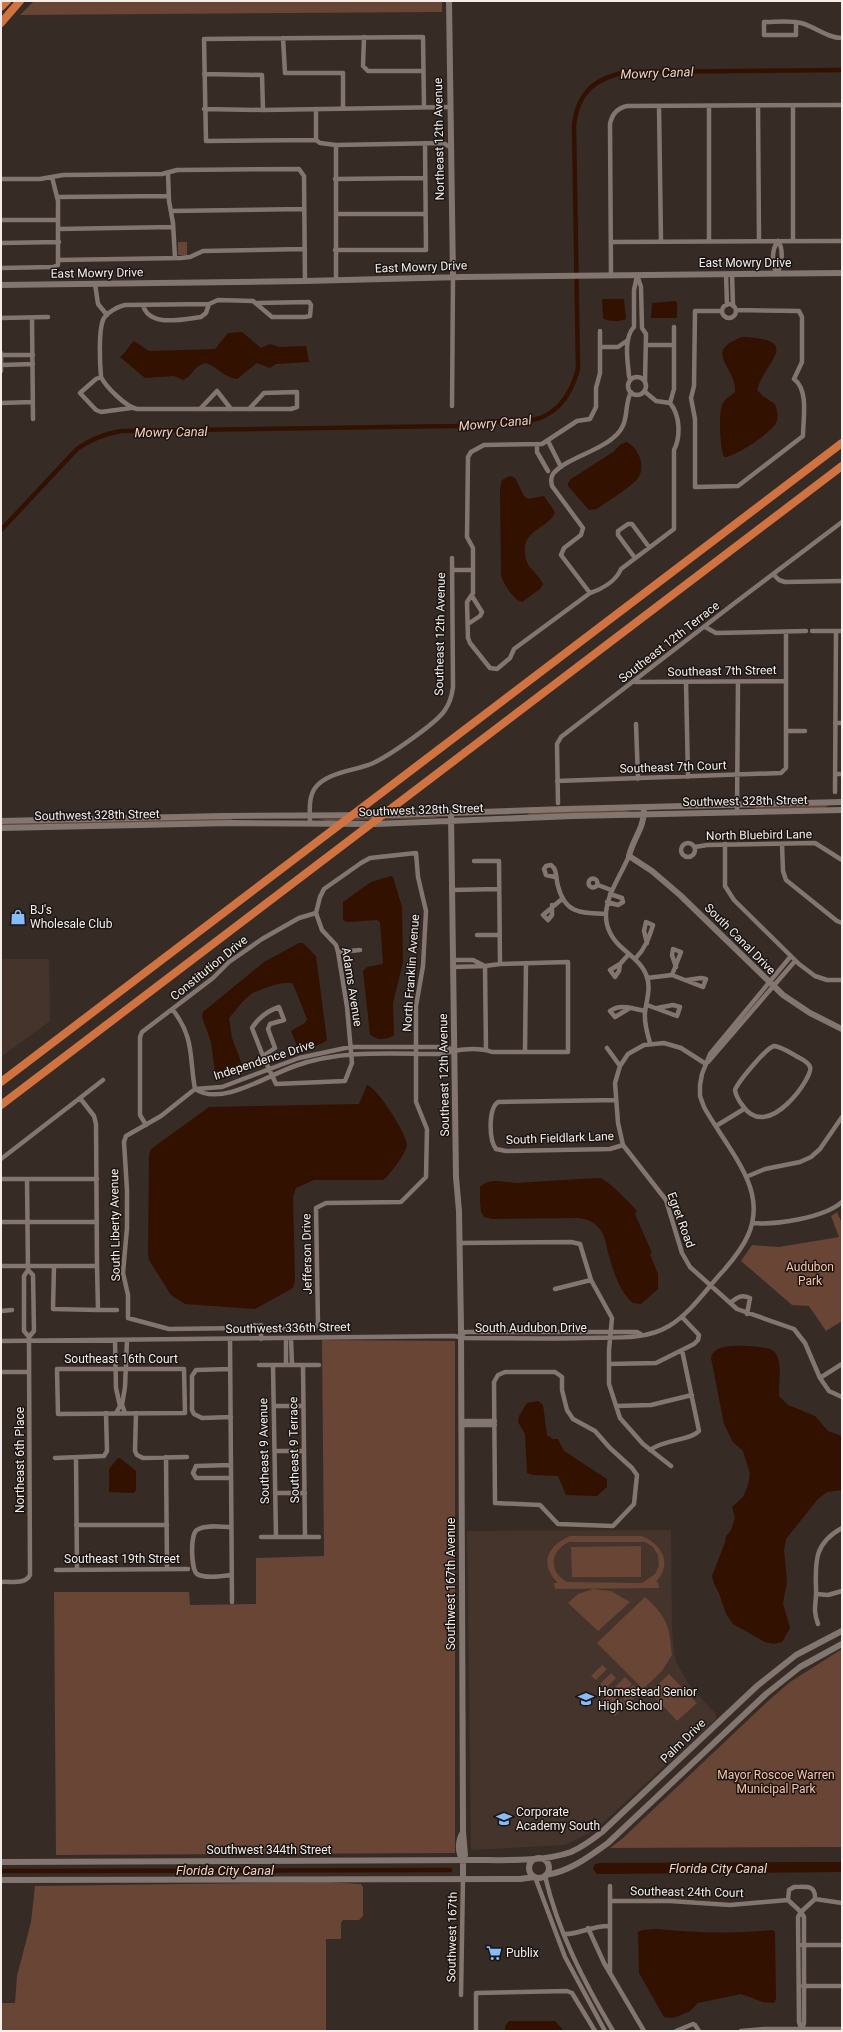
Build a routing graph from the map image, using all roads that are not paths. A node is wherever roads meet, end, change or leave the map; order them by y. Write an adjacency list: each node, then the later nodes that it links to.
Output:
1 (7, 1): 4 (highway)
2 (20, 1): 6 (highway)
3 (449, 1): 18 (street, Northeast 12th Avenue)
4 (1, 7)
5 (796, 22): 5 (street); 9 (street)
6 (1, 23)
7 (364, 37): 8 (street); 10 (street); 10 (street)
8 (283, 38): 11 (street); 19 (street)
9 (842, 38)
10 (423, 72): 17 (street)
11 (204, 74): 20 (street); 21 (street)
12 (758, 105): 13 (street); 16 (street); 42 (street)
13 (793, 105): 14 (street); 44 (street)
14 (842, 105)
15 (659, 106): 16 (street); 47 (street); 48 (street)
16 (709, 106): 49 (street)
17 (424, 107): 18 (street); 19 (street)
18 (450, 107): 26 (street, Northeast 12th Avenue)
19 (343, 108): 22 (street)
20 (204, 109): 21 (street); 23 (street)
21 (263, 110): 22 (street)
22 (316, 110): 23 (street)
23 (316, 140): 25 (street)
24 (425, 143): 25 (street); 26 (street); 29 (street)
25 (336, 145): 31 (street)
26 (450, 147): 63 (street, Northeast 12th Avenue)
27 (168, 172): 28 (street); 32 (street); 34 (street)
28 (52, 177): 30 (street); 33 (street)
29 (425, 178): 31 (street); 37 (street)
30 (1, 179)
31 (335, 180): 36 (street)
32 (168, 196): 33 (street); 35 (street)
33 (58, 198): 39 (street)
34 (304, 209): 35 (street); 51 (street)
35 (171, 211): 40 (street)
36 (336, 214): 37 (street); 52 (street)
37 (425, 214): 52 (street)
38 (1, 220): 39 (street)
39 (58, 220): 41 (street)
40 (173, 227): 41 (street); 55 (street)
41 (58, 229): 46 (street)
42 (759, 241): 43 (street); 49 (street)
43 (778, 241): 44 (street); 53 (street); 54 (street)
44 (794, 241): 45 (street)
45 (842, 241)
46 (58, 242): 50 (street); 56 (street)
47 (611, 242): 48 (street); 61 (street)
48 (661, 242): 49 (street)
49 (709, 242)
50 (1, 243)
51 (305, 250): 55 (street); 65 (street)
52 (335, 250): 64 (street)
53 (774, 257): 54 (street); 59 (street)
54 (781, 257): 59 (street)
55 (175, 258): 56 (street)
56 (59, 260): 57 (street)
57 (1, 268)
58 (729, 274): 59 (street, East Mowry Drive); 62 (street, East Mowry Drive); 71 (street); 72 (street)
59 (777, 274): 60 (street, East Mowry Drive)
60 (842, 274)
61 (611, 275): 62 (street, East Mowry Drive); 63 (street, East Mowry Drive)
62 (637, 275): 79 (street); 80 (street)
63 (453, 277): 64 (street, East Mowry Drive); 99 (street)
64 (336, 280): 65 (street, East Mowry Drive)
65 (305, 281): 66 (street, East Mowry Drive)
66 (95, 284): 67 (street, East Mowry Drive); 74 (street)
67 (1, 285)
68 (257, 303): 68 (street); 69 (street)
69 (209, 304): 70 (street); 70 (street)
70 (143, 305): 74 (street)
71 (727, 305): 72 (street); 73 (street)
72 (734, 308): 73 (street); 73 (street)
73 (722, 311)
74 (107, 315): 91 (street)
75 (48, 317): 77 (street)
76 (1, 318): 77 (street)
77 (32, 318): 87 (street)
78 (674, 327): 83 (street)
79 (634, 328): 80 (street); 82 (street)
80 (642, 328): 84 (street)
81 (600, 331): 85 (street)
82 (628, 340): 85 (street); 92 (street)
83 (674, 345): 84 (street); 98 (street)
84 (646, 346): 93 (street)
85 (600, 347): 105 (street)
86 (1, 354): 87 (street); 89 (street)
87 (33, 355): 88 (street)
88 (33, 364): 89 (street); 96 (street)
89 (2, 365): 90 (street)
90 (1, 371)
91 (101, 377): 100 (street); 100 (street)
92 (630, 379): 93 (street); 95 (street)
93 (645, 382): 94 (street)
94 (644, 391): 95 (street); 98 (street)
95 (631, 392): 109 (street)
96 (33, 402): 97 (street); 104 (street)
97 (1, 403)
98 (670, 403): 112 (street)
99 (452, 406)
100 (131, 408): 101 (street)
101 (200, 409): 102 (street); 102 (street)
102 (231, 409): 103 (street)
103 (249, 409): 103 (street)
104 (34, 419)
105 (548, 441): 106 (street); 109 (street)
106 (537, 444): 110 (street); 116 (street)
107 (842, 444): 215 (highway)
108 (842, 466): 219 (highway)
109 (561, 467): 119 (street)
110 (548, 471)
111 (841, 525): 117 (street, Southeast 12th Terrace)
112 (649, 547): 114 (street); 114 (street)
113 (452, 558): 115 (street, Southeast 12th Avenue)
114 (635, 558): 119 (street)
115 (452, 570): 116 (street); 152 (street, Southeast 12th Avenue)
116 (473, 570): 120 (street)
117 (774, 575): 118 (street); 122 (street, Southeast 12th Terrace)
118 (842, 581)
119 (590, 593): 121 (street)
120 (472, 596): 121 (street); 121 (street)
121 (468, 624)
122 (705, 627): 127 (street); 129 (street, Southeast 12th Terrace)
123 (806, 631): 127 (street)
124 (812, 631): 125 (street)
125 (836, 631): 126 (street); 134 (street)
126 (842, 631)
127 (786, 632): 128 (street)
128 (786, 681): 131 (street, Southeast 7th Street); 135 (street)
129 (635, 682): 130 (street, Southeast 7th Street); 142 (street, Southeast 12th Terrace)
130 (686, 682): 131 (street, Southeast 7th Street); 140 (street)
131 (738, 682): 139 (street)
132 (842, 723): 134 (street)
133 (636, 724): 141 (street)
134 (835, 724): 137 (street)
135 (787, 731): 136 (street); 139 (street, Southeast 7th Court)
136 (805, 731)
137 (835, 774): 138 (street); 143 (street)
138 (842, 774)
139 (738, 775): 140 (street, Southeast 7th Court); 146 (street)
140 (688, 777): 141 (street, Southeast 7th Court)
141 (638, 778): 142 (street, Southeast 7th Court)
142 (557, 781): 144 (street, Southeast 12th Terrace)
143 (835, 792)
144 (558, 802)
145 (842, 802): 146 (street, Southwest 328th Street)
146 (737, 805): 147 (street, Southwest 328th Street); 149 (street)
147 (644, 807): 150 (street, Southwest 328th Street); 151 (street)
148 (842, 810): 149 (street, Southwest 328th Street)
149 (737, 812): 151 (street, Southwest 328th Street)
150 (451, 813): 152 (street, Southwest 328th Street); 153 (street, Southeast 12th Avenue)
151 (644, 814): 153 (street, Southwest 328th Street); 160 (street)
152 (310, 816): 154 (street, Southwest 328th Street); 155 (street, Southeast 12th Avenue)
153 (451, 820): 155 (street, Southwest 328th Street); 166 (street, Southeast 12th Avenue)
154 (1, 821)
155 (310, 824): 156 (street, Southwest 328th Street)
156 (1, 828)
157 (726, 844): 158 (street, North Bluebird Lane); 159 (street, North Bluebird Lane); 180 (street)
158 (782, 844): 161 (street, North Bluebird Lane); 173 (street)
159 (695, 846)
160 (629, 856): 167 (street); 193 (street, South Canal Drive)
161 (842, 860)
162 (474, 861): 165 (street)
163 (555, 877): 168 (street)
164 (598, 885): 167 (street)
165 (499, 889): 166 (street); 175 (street)
166 (452, 890): 183 (street, Southeast 12th Avenue)
167 (610, 892): 169 (street); 169 (street)
168 (562, 899): 170 (street); 172 (street)
169 (607, 902): 172 (street)
170 (552, 905)
171 (316, 913): 178 (street, Adams Avenue); 197 (street, Constitution Drive); 201 (street, North Franklin Avenue)
172 (606, 914): 179 (street)
173 (842, 923)
174 (477, 935): 175 (street)
175 (500, 935): 184 (street)
176 (647, 943): 181 (street)
177 (360, 950): 178 (street)
178 (338, 952): 202 (street, Adams Avenue)
179 (629, 954): 181 (street); 186 (street)
180 (791, 956): 182 (street); 193 (street, South Audubon Drive)
181 (635, 959): 190 (street)
182 (795, 961): 192 (street); 193 (street, South Audubon Drive)
183 (453, 964): 187 (street); 204 (street, Southeast 12th Avenue)
184 (500, 964): 185 (street); 187 (street)
185 (526, 964): 206 (street); 206 (street)
186 (620, 964)
187 (485, 966): 205 (street)
188 (676, 967): 189 (street)
189 (672, 975): 190 (street); 191 (street)
190 (647, 978): 194 (street)
191 (687, 980)
192 (842, 980)
193 (771, 985): 199 (street, South Canal Drive); 210 (street, South Audubon Drive)
194 (646, 1005): 196 (street); 198 (street)
195 (630, 1008): 198 (street)
196 (657, 1008)
197 (172, 1010): 216 (street); 222 (street, Constitution Drive)
198 (645, 1011): 200 (street)
199 (842, 1029)
200 (650, 1043): 210 (street); 211 (street)
201 (416, 1047): 202 (street, Independence Drive); 204 (street, Independence Drive); 207 (street, North Franklin Avenue)
202 (350, 1048): 208 (street, Adams Avenue); 212 (street, Independence Drive)
203 (607, 1048): 211 (street)
204 (454, 1050): 205 (street); 207 (street, Independence Drive); 236 (street, Southeast 12th Avenue)
205 (486, 1050): 206 (street)
206 (525, 1052)
207 (416, 1054): 208 (street, Independence Drive); 226 (street, North Franklin Avenue)
208 (351, 1055): 213 (street, Independence Drive); 213 (street, Adams Avenue)
209 (263, 1056): 209 (street); 212 (street)
210 (706, 1064): 223 (street, South Audubon Drive)
211 (620, 1066): 218 (street)
212 (269, 1068): 213 (street); 216 (street, Independence Drive)
213 (271, 1075): 216 (street, Independence Drive)
214 (103, 1080): 217 (street)
215 (1, 1082)
216 (195, 1089): 222 (street)
217 (80, 1098): 225 (street); 230 (street)
218 (616, 1100): 224 (street); 224 (street, South Fieldlark Lane)
219 (1, 1105)
220 (744, 1109): 220 (street); 223 (street)
221 (842, 1117): 227 (street)
222 (146, 1124): 253 (street, South Liberty Avenue)
223 (716, 1126): 227 (street, South Audubon Drive)
224 (623, 1145): 242 (street, Egret Road)
225 (1, 1158)
226 (426, 1177): 253 (street, Jefferson Drive)
227 (746, 1177): 235 (street, South Audubon Drive)
228 (1, 1179): 229 (street)
229 (27, 1179): 230 (street); 233 (street)
230 (97, 1179): 234 (street)
231 (842, 1202): 235 (street)
232 (1, 1222): 233 (street)
233 (28, 1222): 234 (street); 240 (street)
234 (97, 1222): 239 (street)
235 (752, 1223): 242 (street, South Audubon Drive)
236 (459, 1243): 241 (street); 255 (street, Southeast 12th Avenue)
237 (1, 1266): 240 (street)
238 (54, 1266): 239 (street); 240 (street); 249 (street)
239 (98, 1266): 249 (street)
240 (28, 1268): 243 (street); 244 (street)
241 (590, 1280): 245 (street); 254 (street)
242 (710, 1285): 246 (street, Egret Road); 252 (street, South Audubon Drive)
243 (24, 1289): 244 (street); 257 (street)
244 (34, 1289): 257 (street)
245 (555, 1289)
246 (730, 1303): 251 (street, Egret Road); 251 (street)
247 (1, 1310): 248 (street)
248 (12, 1310)
249 (98, 1310): 250 (street)
250 (117, 1310)
251 (747, 1314): 276 (street, Egret Road)
252 (682, 1317): 254 (street, South Audubon Drive); 263 (street)
253 (261, 1325): 259 (street)
254 (611, 1335): 255 (street, South Audubon Drive); 265 (street)
255 (461, 1336): 256 (street, Southwest 336th Street); 289 (street, Southwest 167th Avenue)
256 (289, 1338): 259 (street, Southwest 336th Street); 269 (street)
257 (29, 1339): 260 (street, Southwest 336th Street); 262 (street, Southwest 336th Street); 275 (street, Northeast 6th Place)
258 (230, 1339): 259 (street, Southwest 336th Street); 261 (street, Southwest 336th Street); 273 (street)
259 (262, 1339)
260 (115, 1340): 261 (street, Southwest 336th Street); 271 (street)
261 (127, 1340): 272 (street)
262 (1, 1341)
263 (682, 1350): 265 (street); 279 (street)
264 (319, 1364): 270 (street)
265 (609, 1364): 283 (street)
266 (842, 1364): 276 (street)
267 (259, 1365): 268 (street)
268 (273, 1365): 269 (street); 281 (street, Southeast 9 Avenue)
269 (289, 1365): 270 (street)
270 (303, 1365): 282 (street, Southeast 9 Terrace)
271 (116, 1369): 272 (street, Southeast 16th Court); 277 (street); 286 (street, Southeast 16th Court)
272 (126, 1369): 278 (street); 287 (street, Southeast 16th Court)
273 (230, 1369): 288 (street); 288 (street)
274 (1, 1372): 275 (street)
275 (30, 1372): 316 (street, Northeast 6th Place)
276 (820, 1378): 280 (street, Egret Road)
277 (117, 1392): 278 (street); 284 (street)
278 (125, 1393): 285 (street)
279 (692, 1395): 283 (street); 291 (street)
280 (842, 1397)
281 (274, 1406): 282 (street); 292 (street, Southeast 9 Avenue)
282 (303, 1406): 293 (street, Southeast 9 Terrace)
283 (616, 1406): 291 (street)
284 (116, 1412): 285 (street); 286 (street)
285 (126, 1412): 287 (street)
286 (106, 1413): 296 (street)
287 (136, 1413): 297 (street)
288 (230, 1417): 298 (street)
289 (461, 1423): 290 (street); 326 (street, Southwest 167th Avenue)
290 (495, 1423): 290 (street)
291 (650, 1450): 299 (street)
292 (275, 1451): 293 (street); 301 (street, Southeast 9 Avenue)
293 (304, 1451): 302 (street, Southeast 9 Terrace)
294 (187, 1457): 297 (street)
295 (55, 1458): 296 (street)
296 (76, 1458): 303 (street)
297 (166, 1458): 304 (street)
298 (231, 1466): 300 (street); 300 (street)
299 (671, 1466)
300 (231, 1478): 305 (street)
301 (275, 1493): 302 (street); 309 (street, Southeast 9 Avenue)
302 (305, 1493): 307 (street, Southeast 9 Terrace)
303 (76, 1525): 304 (street); 314 (street)
304 (167, 1525): 311 (street)
305 (231, 1527): 315 (street); 315 (street)
306 (842, 1528): 318 (street)
307 (305, 1536): 309 (street); 310 (street)
308 (261, 1537): 309 (street)
309 (276, 1537)
310 (319, 1537)
311 (167, 1569): 312 (street, Southeast 19th Street); 314 (street, Southeast 19th Street)
312 (188, 1569)
313 (56, 1570): 314 (street, Southeast 19th Street)
314 (77, 1570)
315 (231, 1575): 319 (street)
316 (1, 1582)
317 (842, 1591): 318 (street)
318 (816, 1594): 320 (street)
319 (232, 1602)
320 (818, 1624)
321 (842, 1631): 323 (street, Palm Drive)
322 (842, 1644): 324 (street, Palm Drive)
323 (582, 1846): 324 (street); 325 (street, Palm Drive)
324 (589, 1857): 328 (street, Palm Drive)
325 (538, 1858): 326 (street, Southwest 344th Street); 328 (street); 329 (street)
326 (463, 1860): 327 (street, Southwest 344th Street); 330 (street, Southwest 167th Avenue)
327 (1, 1862)
328 (545, 1875): 329 (street); 340 (street)
329 (535, 1877): 330 (street); 352 (street)
330 (463, 1879): 331 (street); 347 (street, Southwest 167th)
331 (1, 1880)
332 (610, 1886): 335 (street)
333 (815, 1899): 334 (street); 336 (street); 337 (street)
334 (788, 1900): 335 (street, Southeast 24th Court); 337 (street)
335 (610, 1901): 338 (street)
336 (842, 1903)
337 (801, 1912): 341 (street); 342 (street)
338 (610, 1926): 339 (street); 344 (street)
339 (588, 1928): 340 (street); 344 (street)
340 (564, 1934): 353 (street)
341 (799, 1945): 342 (street); 345 (street)
342 (804, 1945): 343 (street); 345 (street)
343 (842, 1945)
344 (610, 1973): 354 (street)
345 (802, 1986): 346 (street); 349 (street)
346 (842, 1986)
347 (461, 1995)
348 (842, 2028): 349 (street)
349 (802, 2030): 357 (street)
350 (476, 2031): 351 (street)
351 (595, 2031)
352 (605, 2031)
353 (613, 2031)
354 (644, 2031)
355 (676, 2031): 356 (street)
356 (699, 2031)
357 (741, 2031)

